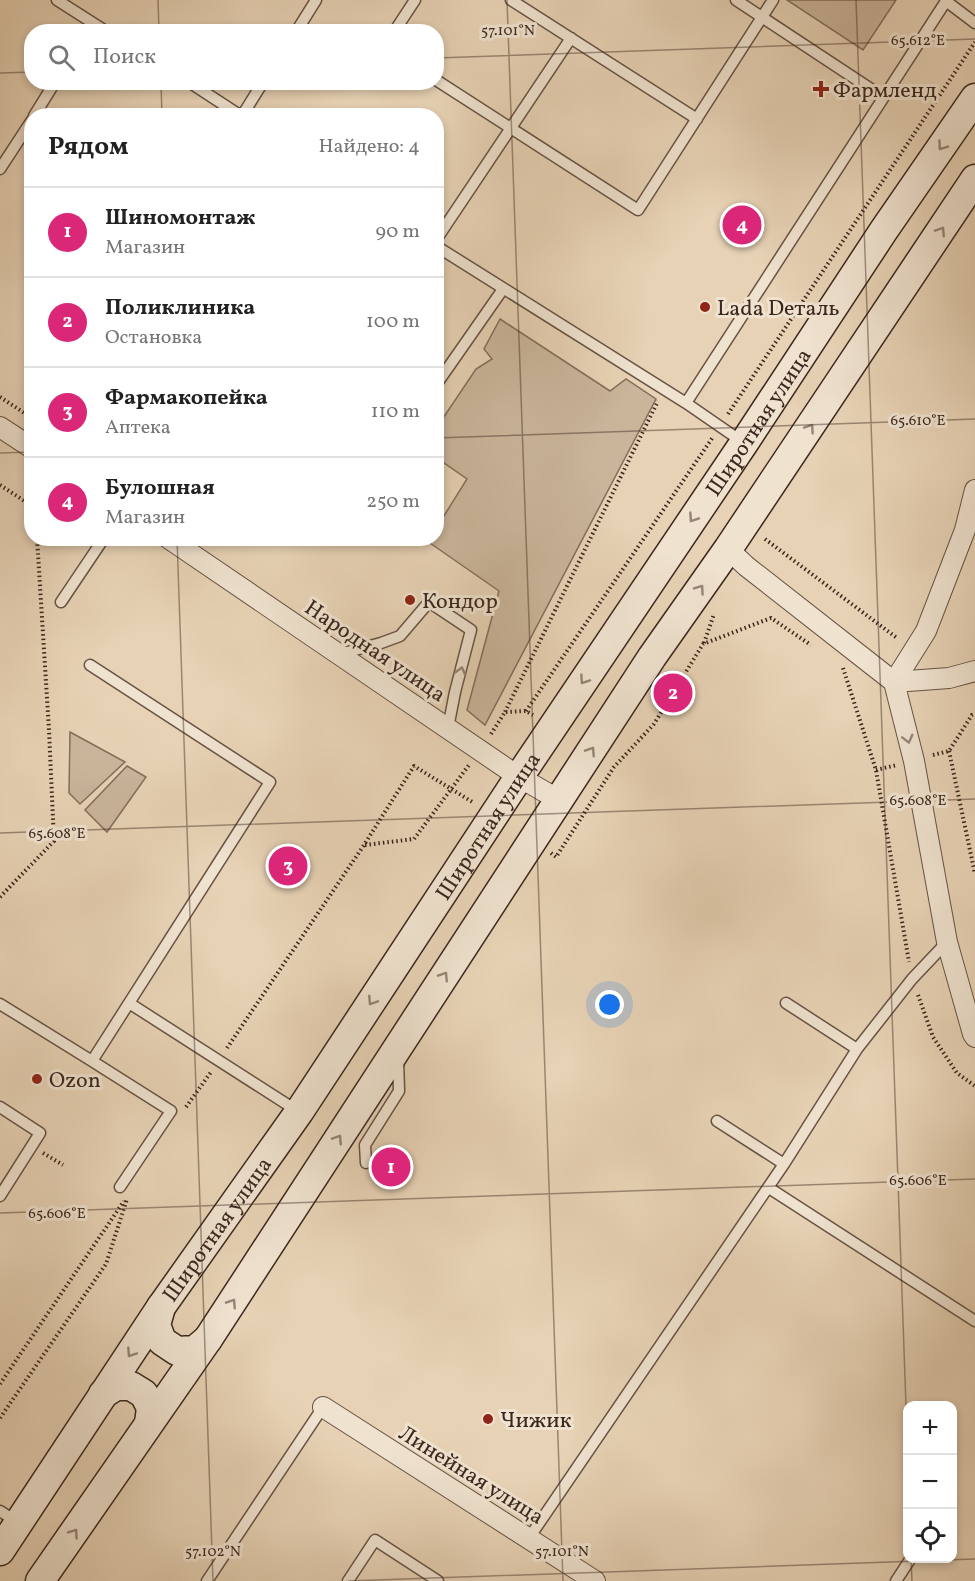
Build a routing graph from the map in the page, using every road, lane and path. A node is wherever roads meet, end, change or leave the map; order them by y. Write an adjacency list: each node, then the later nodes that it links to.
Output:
1 (57, 0): 10 (lane)
2 (316, 0): 11 (lane)
3 (415, 0): 12 (lane)
4 (511, 0): 13 (lane)
5 (736, 0): 8 (lane)
6 (773, 0): 8 (lane)
7 (946, 0): 9 (lane); 19 (lane)
8 (762, 17): 19 (lane); 24 (lane)
9 (975, 23)
10 (87, 24)
11 (301, 24)
12 (399, 24)
13 (571, 38): 24 (lane); 25 (lane)
14 (975, 42): 41 (path)
15 (444, 85): 25 (lane)
16 (50, 90): 21 (lane)
17 (201, 90): 22 (lane)
18 (258, 90): 23 (lane)
19 (883, 97): 39 (lane)
20 (975, 98): 30 (main road, Широтная улица, one-way to 30)
21 (39, 108)
22 (230, 108)
23 (247, 108)
24 (697, 119): 25 (lane)
25 (510, 128): 29 (lane)
26 (24, 132): 27 (lane)
27 (0, 169)
28 (975, 179): 32 (main road, Широтная улица, one-way to 28)
29 (444, 228)
30 (884, 230): 32 (main road); 34 (main road, Широтная улица)
31 (444, 251): 33 (lane)
32 (924, 256): 35 (main road, Широтная улица)
33 (503, 289): 36 (lane); 37 (lane)
34 (840, 298): 35 (main road); 44 (main road, Широтная улица)
35 (879, 324): 52 (main road, Широтная улица, one-way to 35)
36 (444, 374)
37 (664, 389): 39 (lane); 62 (path)
38 (0, 397): 40 (path)
39 (686, 403): 41 (lane)
40 (24, 413)
41 (720, 426): 44 (lane); 61 (path)
42 (0, 427): 43 (street)
43 (24, 443)
44 (744, 443): 65 (main road, Широтная улица, one-way to 65)
45 (0, 485): 47 (path)
46 (975, 490): 60 (street)
47 (24, 501)
48 (771, 530): 54 (path)
49 (37, 546): 72 (path)
50 (98, 546): 53 (lane)
51 (180, 546): 56 (street, Народная улица)
52 (728, 549): 60 (street); 67 (main road, Широтная улица, one-way to 52)
53 (60, 602)
54 (897, 638)
55 (815, 648): 69 (path)
56 (340, 654): 64 (street, Народная улица); 64 (lane, one-way to 56)
57 (90, 665): 75 (lane)
58 (842, 665): 74 (path)
59 (975, 671): 60 (street)
60 (894, 682): 73 (street, one-way to 73)
61 (526, 711)
62 (505, 712)
63 (975, 714): 71 (path)
64 (448, 728): 65 (street, Народная улица)
65 (519, 777): 67 (street, Народная улица); 68 (main road, Широтная улица)
66 (452, 788): 68 (path); 70 (path); 70 (path)
67 (559, 800): 69 (main road, Широтная улица)
68 (494, 816): 86 (main road, Широтная улица, one-way to 86)
69 (532, 841): 79 (main road, Широтная улица, one-way to 69)
70 (364, 845): 82 (path)
71 (975, 874)
72 (0, 897)
73 (947, 942): 74 (lane); 78 (street)
74 (912, 979): 80 (lane); 83 (path)
75 (129, 1003): 81 (lane); 82 (lane)
76 (786, 1003): 80 (lane)
77 (0, 1004): 81 (lane)
78 (975, 1037)
79 (397, 1047): 89 (lane); 97 (main road, Широтная улица, one-way to 79)
80 (858, 1049): 90 (lane)
81 (92, 1061): 93 (lane)
82 (219, 1061): 84 (path); 86 (lane)
83 (975, 1086)
84 (186, 1106)
85 (0, 1107): 88 (lane)
86 (299, 1112): 95 (main road, Широтная улица)
87 (717, 1121): 90 (lane)
88 (32, 1146): 91 (path); 94 (lane)
89 (366, 1163)
90 (784, 1164): 92 (lane)
91 (63, 1165)
92 (769, 1188): 96 (lane); 104 (lane)
93 (125, 1190): 98 (path); 101 (path)
94 (0, 1196)
95 (160, 1307): 97 (main road); 99 (main road, Широтная улица, one-way to 99)
96 (975, 1322)
97 (208, 1339): 102 (main road, Широтная улица)
98 (0, 1384)
99 (103, 1394): 102 (main road); 103 (main road, Широтная улица)
100 (323, 1407): 104 (street, Линейная улица); 108 (lane)
101 (0, 1418)
102 (149, 1423): 107 (main road, Широтная улица, one-way to 102)
103 (10, 1517): 105 (main road, Широтная улица)
104 (529, 1538): 111 (street, Линейная улица)
105 (0, 1551)
106 (908, 1563): 112 (lane)
107 (40, 1581)
108 (207, 1581)
109 (348, 1581): 110 (lane)
110 (438, 1581)
111 (595, 1581)
112 (896, 1581)

